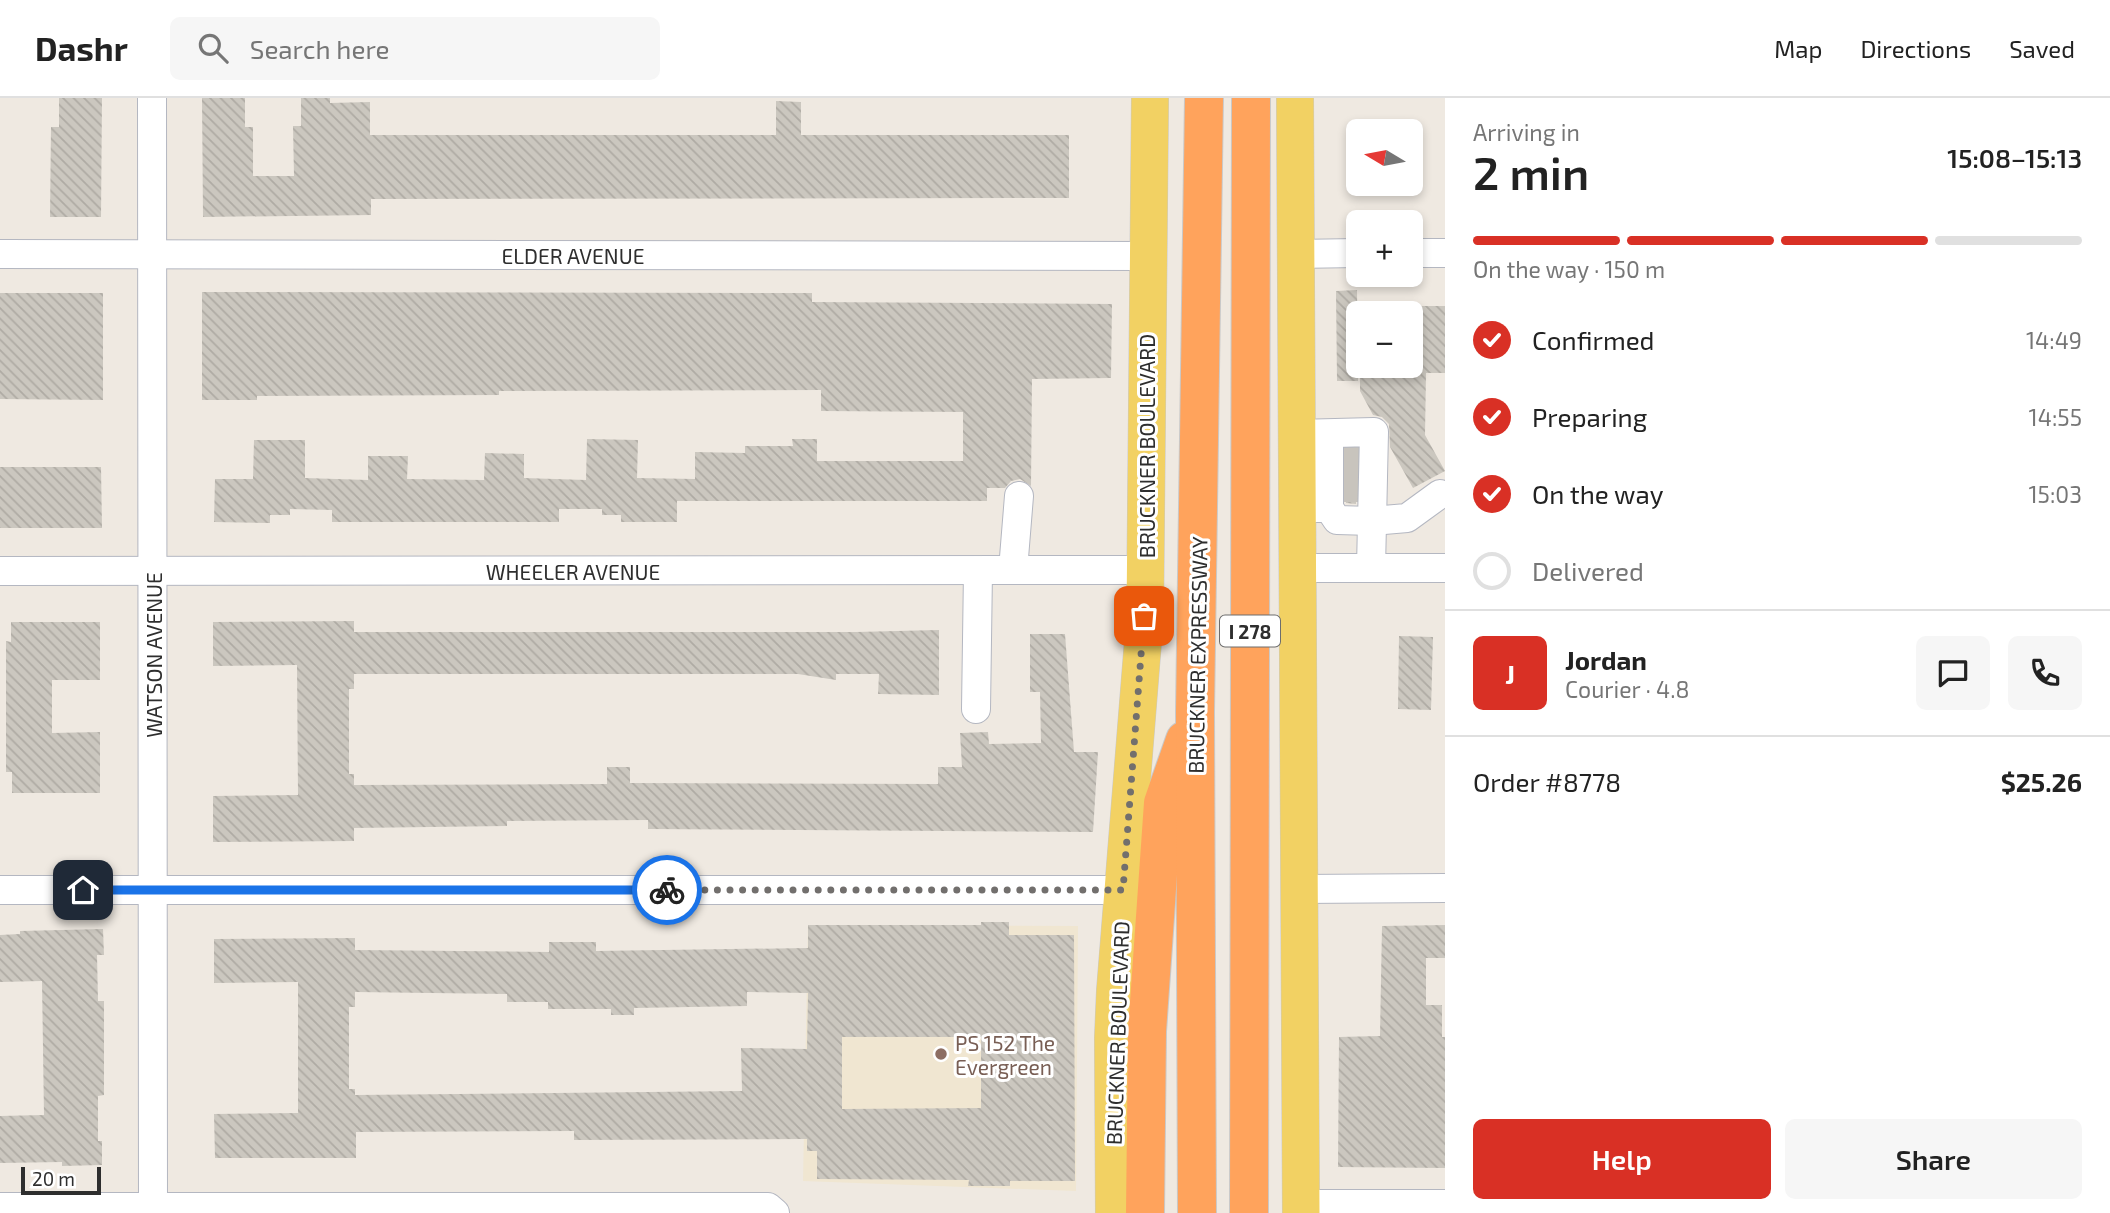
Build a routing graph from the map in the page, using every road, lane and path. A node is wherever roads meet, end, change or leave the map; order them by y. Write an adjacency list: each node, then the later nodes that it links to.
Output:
1 (152, 98): 10 (street, WATSON AVENUE)
2 (1150, 98): 12 (main road, BRUCKNER BOULEVARD)
3 (1204, 98): 26 (highway, BRUCKNER EXPRESSWAY / I 278)
4 (1251, 98): 40 (highway, I 278)
5 (1295, 98): 11 (main road)
6 (1346, 253): 11 (street)
7 (1423, 253): 8 (street)
8 (1445, 253)
9 (0, 254): 10 (street, ELDER AVENUE)
10 (152, 254): 12 (street, ELDER AVENUE); 22 (street, WATSON AVENUE)
11 (1295, 254): 13 (main road)
12 (1146, 256): 21 (main road, BRUCKNER BOULEVARD)
13 (1337, 473): 16 (street); 16 (street); 17 (main road)
14 (1440, 494): 16 (street)
15 (1019, 496): 20 (street)
16 (1372, 521): 18 (street)
17 (1297, 568): 18 (street); 29 (main road)
18 (1371, 568): 19 (street)
19 (1445, 568)
20 (1013, 570): 21 (street, WHEELER AVENUE); 23 (street, WHEELER AVENUE)
21 (1146, 570): 31 (main road, BRUCKNER BOULEVARD)
22 (153, 571): 23 (street, WHEELER AVENUE); 24 (street, WHEELER AVENUE); 28 (street, WATSON AVENUE)
23 (978, 571): 25 (street)
24 (0, 572)
25 (976, 709)
26 (1195, 712): 38 (highway); 39 (highway, BRUCKNER EXPRESSWAY / I 278)
27 (1445, 888): 29 (street)
28 (153, 889): 30 (street); 31 (street); 35 (street, WATSON AVENUE)
29 (1298, 889): 34 (main road)
30 (0, 890)
31 (1123, 890): 37 (main road, BRUCKNER BOULEVARD)
32 (1445, 1204): 34 (street)
33 (0, 1207): 35 (street)
34 (1301, 1209)
35 (153, 1210): 36 (street)
36 (772, 1210)
37 (1114, 1213)
38 (1145, 1213)
39 (1197, 1213)
40 (1249, 1213)

